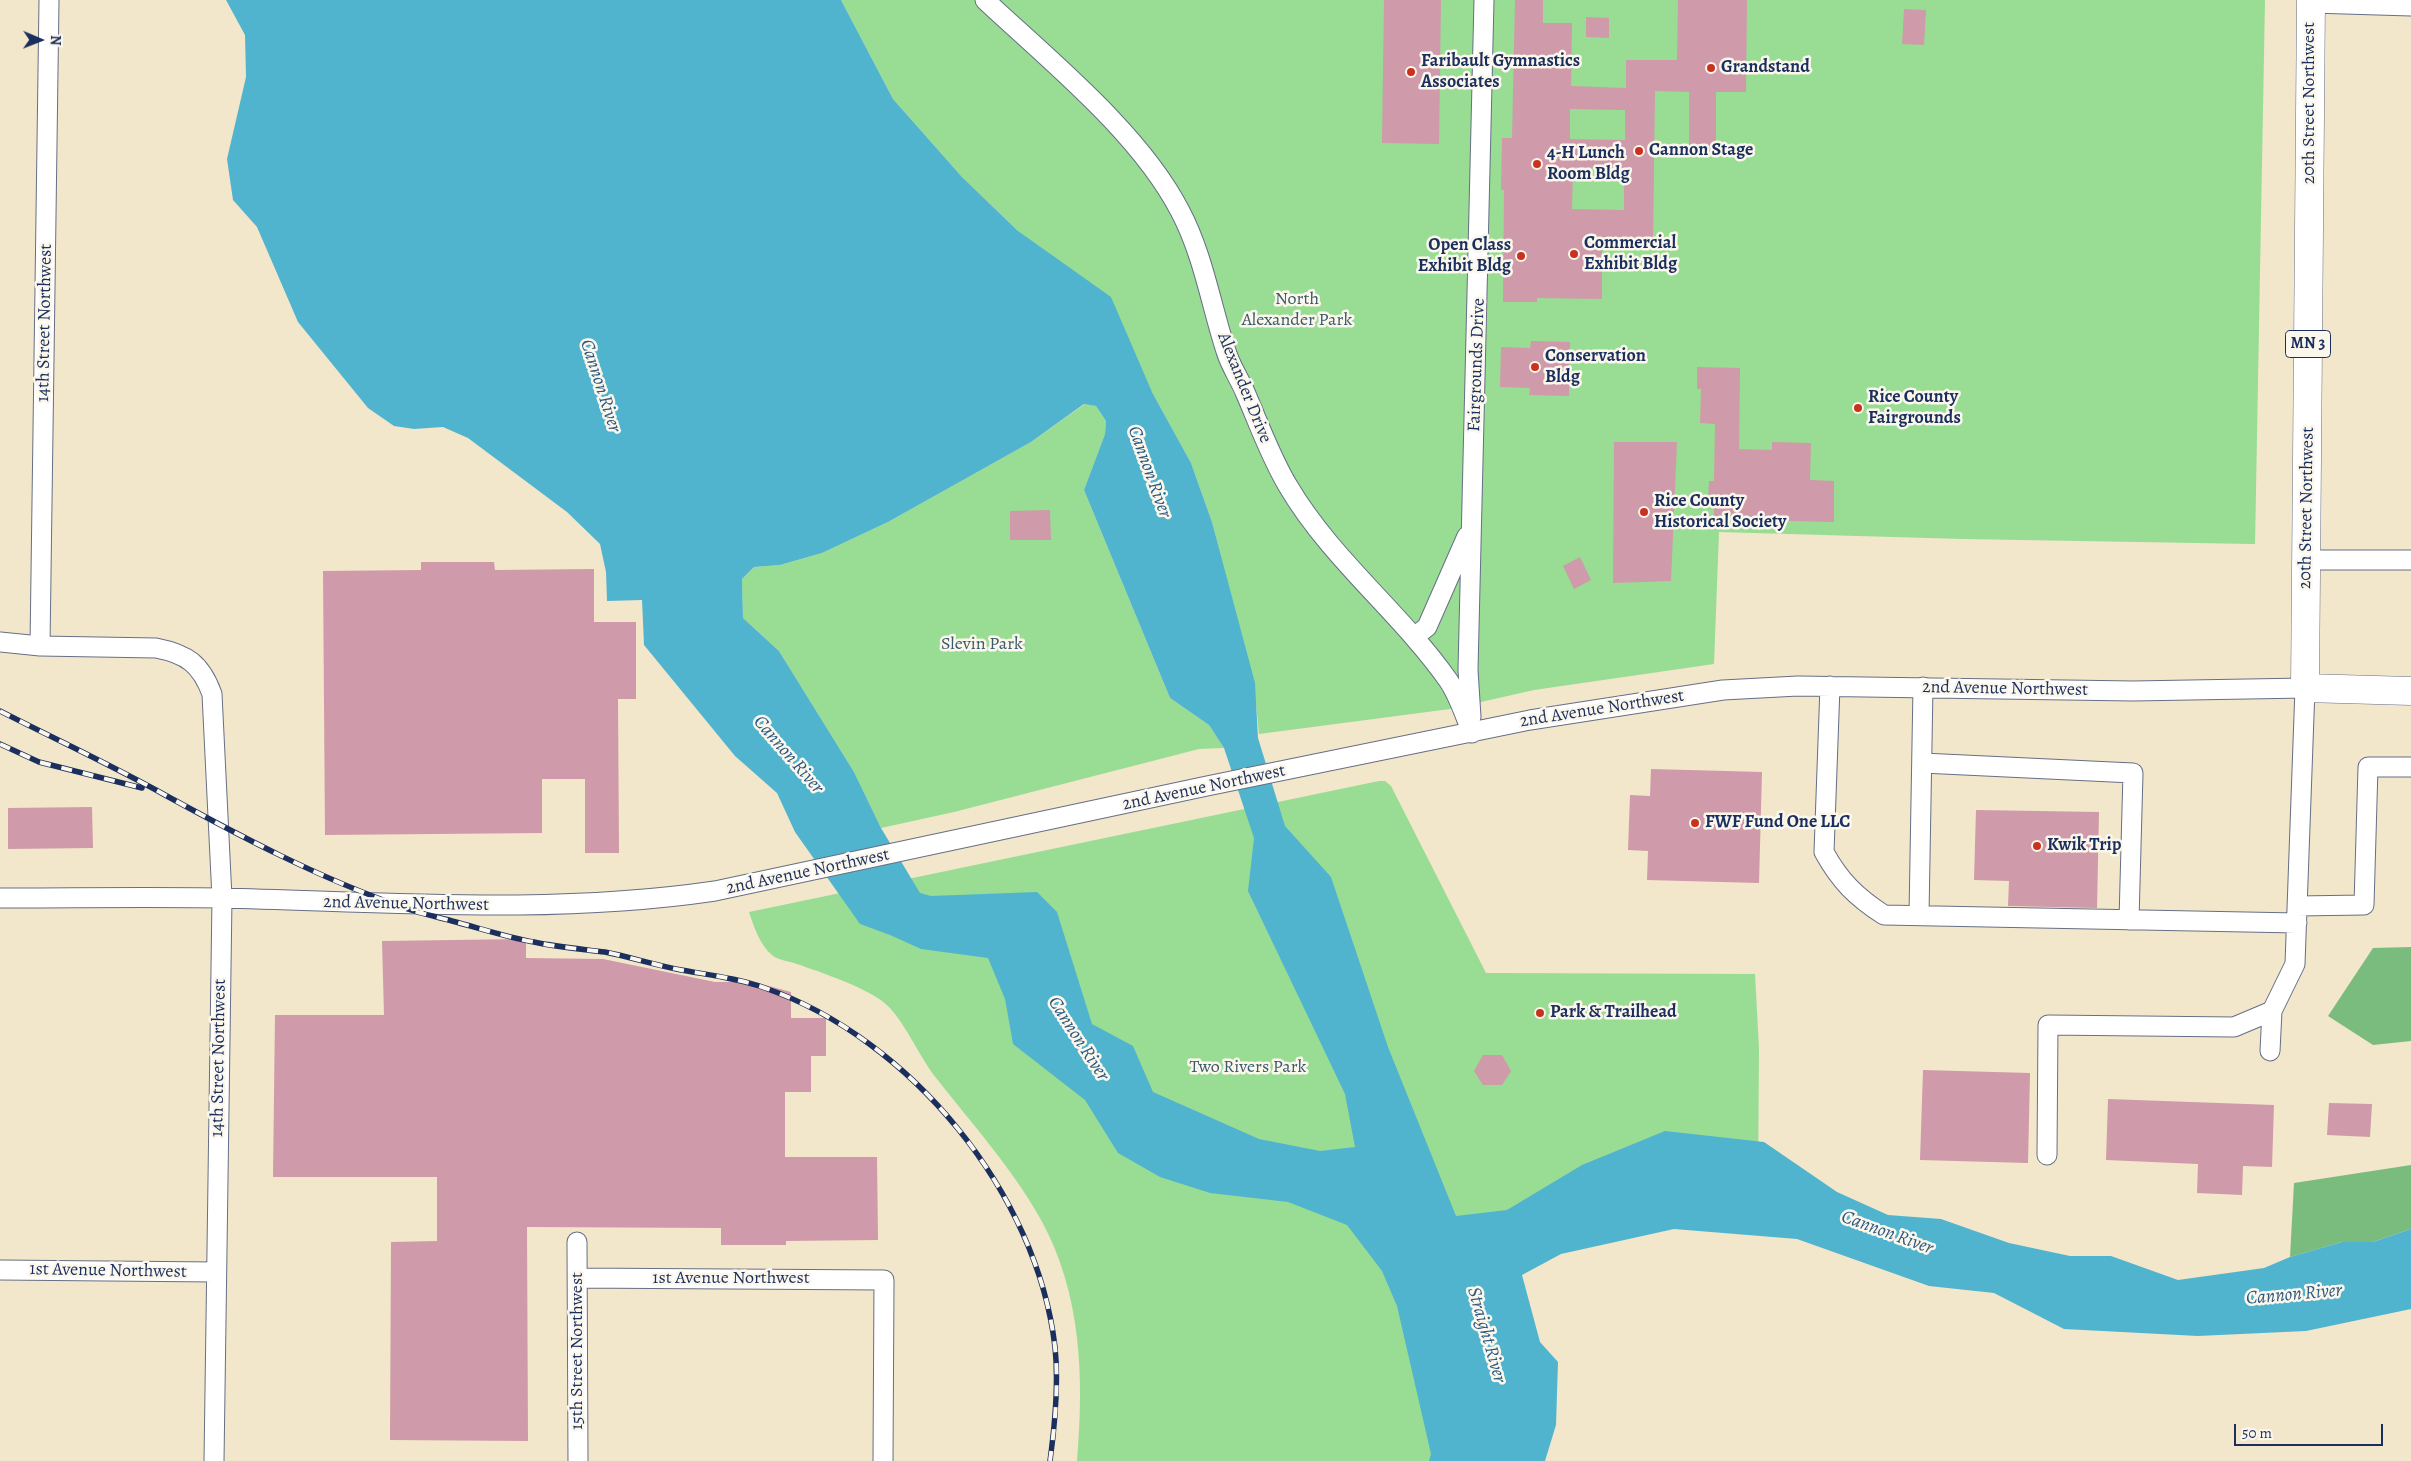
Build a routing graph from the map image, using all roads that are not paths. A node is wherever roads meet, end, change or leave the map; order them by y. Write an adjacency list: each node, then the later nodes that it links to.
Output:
1 (49, 0): 11 (street, 14th Street Northwest)
2 (985, 0): 9 (street, Alexander Drive)
3 (1484, 0): 6 (street, Fairgrounds Drive)
4 (2311, 2): 5 (street); 7 (highway, 20th Street Northwest / MN 3)
5 (2411, 6)
6 (1473, 521): 9 (street, Fairgrounds Drive); 16 (street, Fairgrounds Drive)
7 (2306, 560): 8 (street); 14 (highway, 20th Street Northwest / MN 3)
8 (2411, 560)
9 (1414, 637): 16 (street, Alexander Drive)
10 (0, 642): 11 (street)
11 (40, 646): 20 (street, 14th Street Northwest)
12 (1830, 686): 13 (street, 2nd Avenue Northwest); 16 (street, 2nd Avenue Northwest); 21 (street)
13 (1924, 687): 14 (street, 2nd Avenue Northwest); 17 (street)
14 (2305, 688): 15 (highway, 2nd Avenue Northwest); 22 (street, 20th Street Northwest)
15 (2411, 691)
16 (1472, 733): 20 (street, 2nd Avenue Northwest)
17 (1922, 763): 21 (street); 23 (street)
18 (2411, 767): 22 (street)
19 (0, 898): 20 (street, 2nd Avenue Northwest)
20 (222, 898): 29 (street, 14th Street Northwest)
21 (1920, 915): 23 (street)
22 (2297, 915): 23 (street); 24 (street, 20th Street Northwest)
23 (2129, 920)
24 (2272, 1011): 25 (street); 26 (street)
25 (2270, 1051)
26 (2047, 1155)
27 (577, 1242): 30 (street, 15th Street Northwest)
28 (0, 1270): 29 (street, 1st Avenue Northwest)
29 (215, 1272): 31 (street, 14th Street Northwest)
30 (577, 1278): 32 (street, 15th Street Northwest); 33 (street, 1st Avenue Northwest)
31 (214, 1461)
32 (578, 1461)
33 (883, 1461)

